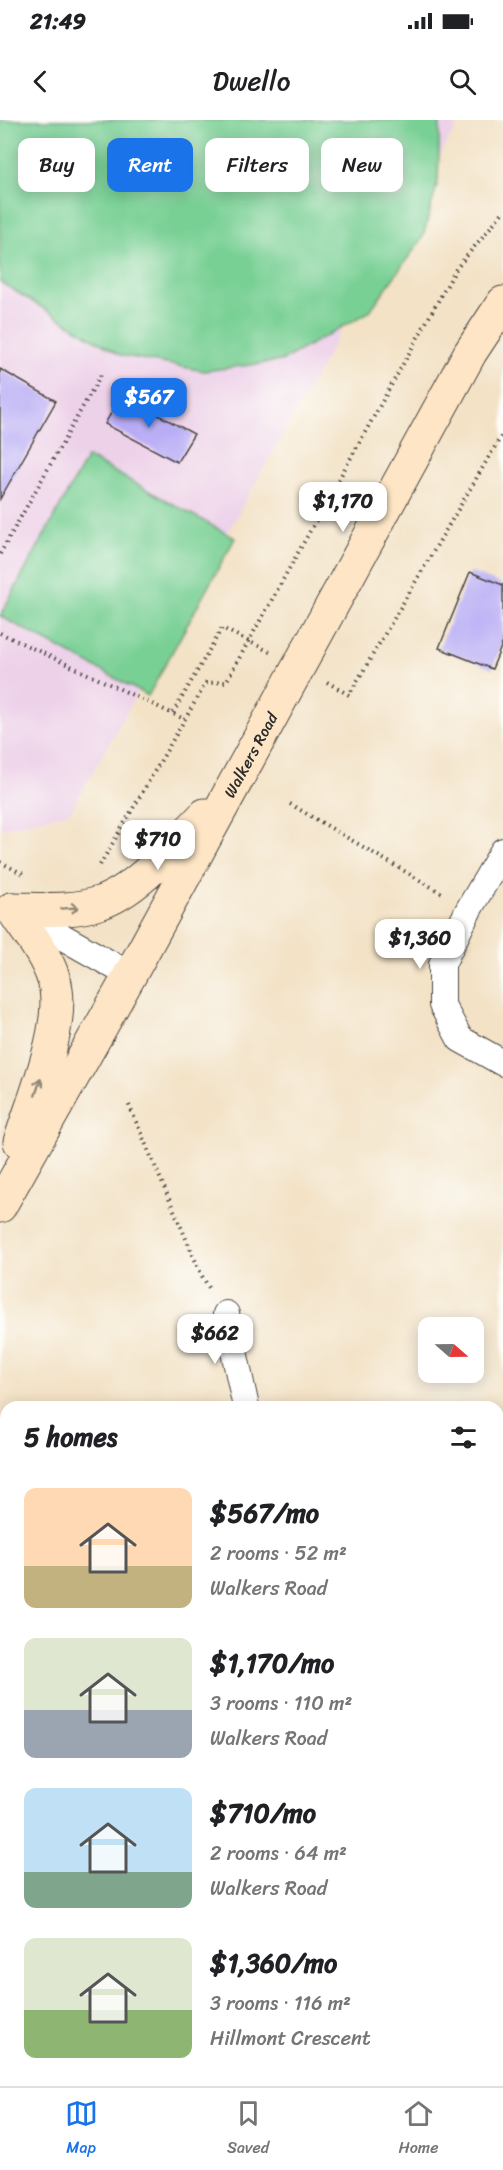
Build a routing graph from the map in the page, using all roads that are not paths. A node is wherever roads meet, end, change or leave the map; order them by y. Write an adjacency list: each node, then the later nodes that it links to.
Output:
1 (503, 303): 2 (street, Walkers Road)
2 (230, 791): 4 (street, one-way to 2); 5 (street, Walkers Road)
3 (503, 851): 6 (street)
4 (6, 905): 5 (street); 7 (street, one-way to 4)
5 (130, 975): 7 (street, Walkers Road)
6 (503, 1063)
7 (0, 1204)
8 (226, 1314): 9 (street)
9 (245, 1401)

